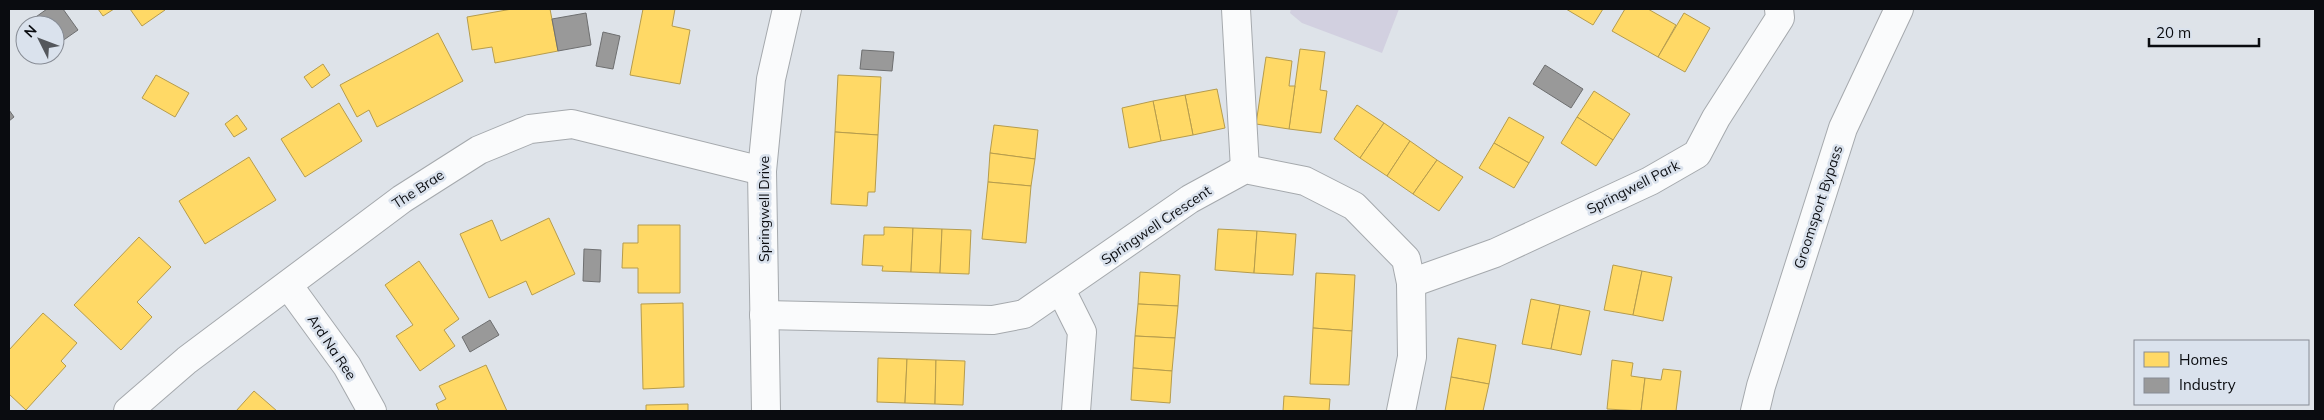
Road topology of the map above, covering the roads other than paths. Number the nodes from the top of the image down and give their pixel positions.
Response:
1 (787, 9) edge
2 (1236, 9) edge
3 (1779, 9) edge
4 (1899, 9) edge
5 (1245, 169) junction
6 (762, 171) junction
7 (1411, 283) junction
8 (288, 285) junction
9 (1061, 290) junction
10 (764, 315) junction
11 (128, 411) edge
12 (372, 411) edge
13 (766, 411) edge
14 (1076, 411) edge
15 (1401, 411) edge
16 (1755, 411) edge

1 - 6 street, Springwell Drive
2 - 5 street
3 - 7 street, Springwell Park
4 - 16 street, Groomsport Bypass
5 - 7 street
5 - 9 street, Springwell Crescent
6 - 8 street, The Brae
6 - 10 street, Springwell Drive
7 - 15 street
8 - 11 street, The Brae
8 - 12 street, Ard Na Ree
9 - 10 street, Springwell Crescent
9 - 14 street
10 - 13 street, Springwell Drive

